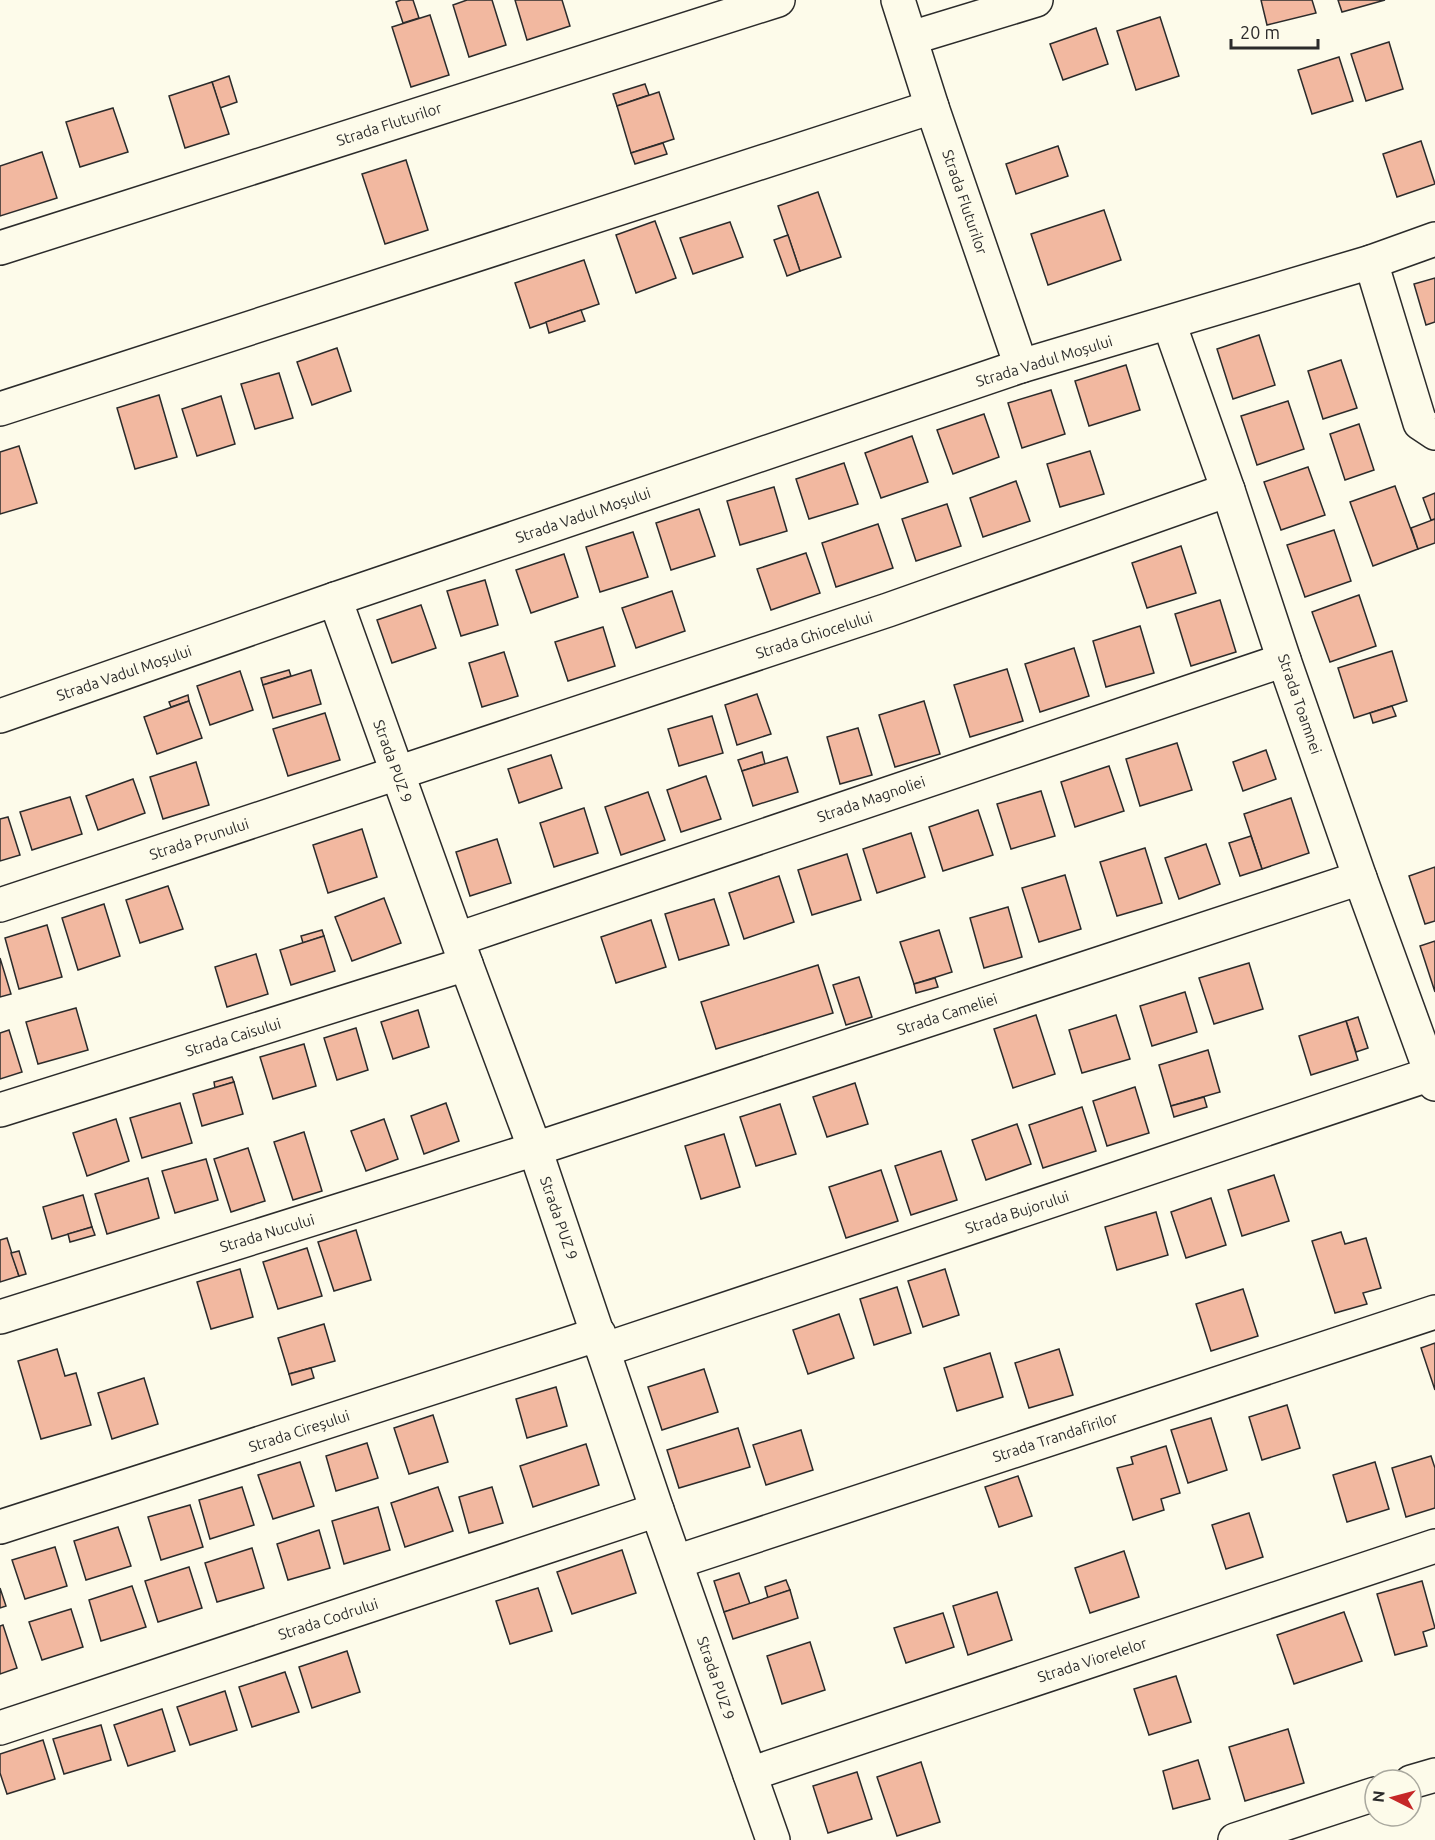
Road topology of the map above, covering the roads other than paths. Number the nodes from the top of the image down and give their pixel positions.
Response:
1 (777, 0) edge
2 (898, 0) edge
3 (1036, 0) edge
4 (911, 38) junction
5 (932, 107) junction
6 (1435, 239) edge
7 (0, 248) edge
8 (1371, 262) junction
9 (1169, 323) junction
10 (1021, 366) junction
11 (0, 409) edge
12 (1435, 433) edge
13 (1228, 490) junction
14 (335, 599) junction
15 (1284, 660) junction
16 (0, 716) edge
17 (397, 774) junction
18 (1360, 878) junction
19 (0, 905) edge
20 (462, 951) junction
21 (1433, 1079) edge
22 (0, 1110) edge
23 (535, 1149) junction
24 (1435, 1312) edge
25 (0, 1317) edge
26 (601, 1342) junction
27 (657, 1510) junction
28 (0, 1527) edge
29 (1435, 1546) edge
30 (676, 1562) junction
31 (0, 1728) edge
32 (750, 1774) junction
33 (1363, 1798) edge
34 (773, 1840) edge
35 (1235, 1840) edge

1 - 7 street, Strada Fluturilor
2 - 4 street, Strada Fluturilor
3 - 4 street
4 - 5 street, Strada Fluturilor
5 - 10 street, Strada Fluturilor
5 - 11 street
6 - 8 street, Strada Vadul Moșului
8 - 9 street, Strada Vadul Moșului
8 - 12 street
9 - 10 street, Strada Vadul Moșului
9 - 13 street, Strada Toamnei
10 - 14 street, Strada Vadul Moșului
13 - 15 street, Strada Toamnei
13 - 17 street, Strada Ghiocelului
14 - 16 street, Strada Vadul Moșului
14 - 17 street, Strada PUZ 9
15 - 18 street, Strada Toamnei
15 - 20 street, Strada Magnoliei
17 - 19 street, Strada Prunului
17 - 20 street, Strada PUZ 9
18 - 21 street, Strada Toamnei
18 - 23 street, Strada Cameliei
20 - 22 street, Strada Caisului
20 - 23 street, Strada PUZ 9
21 - 26 street, Strada Bujorului
23 - 25 street, Strada Nucului
23 - 26 street, Strada PUZ 9
24 - 30 street, Strada Trandafirilor
26 - 27 street, Strada PUZ 9
26 - 28 street, Strada Cireșului
27 - 30 street, Strada PUZ 9
27 - 31 street, Strada Codrului
29 - 32 street, Strada Viorelelor
30 - 32 street, Strada PUZ 9
32 - 34 street, Strada PUZ 9
33 - 35 street

